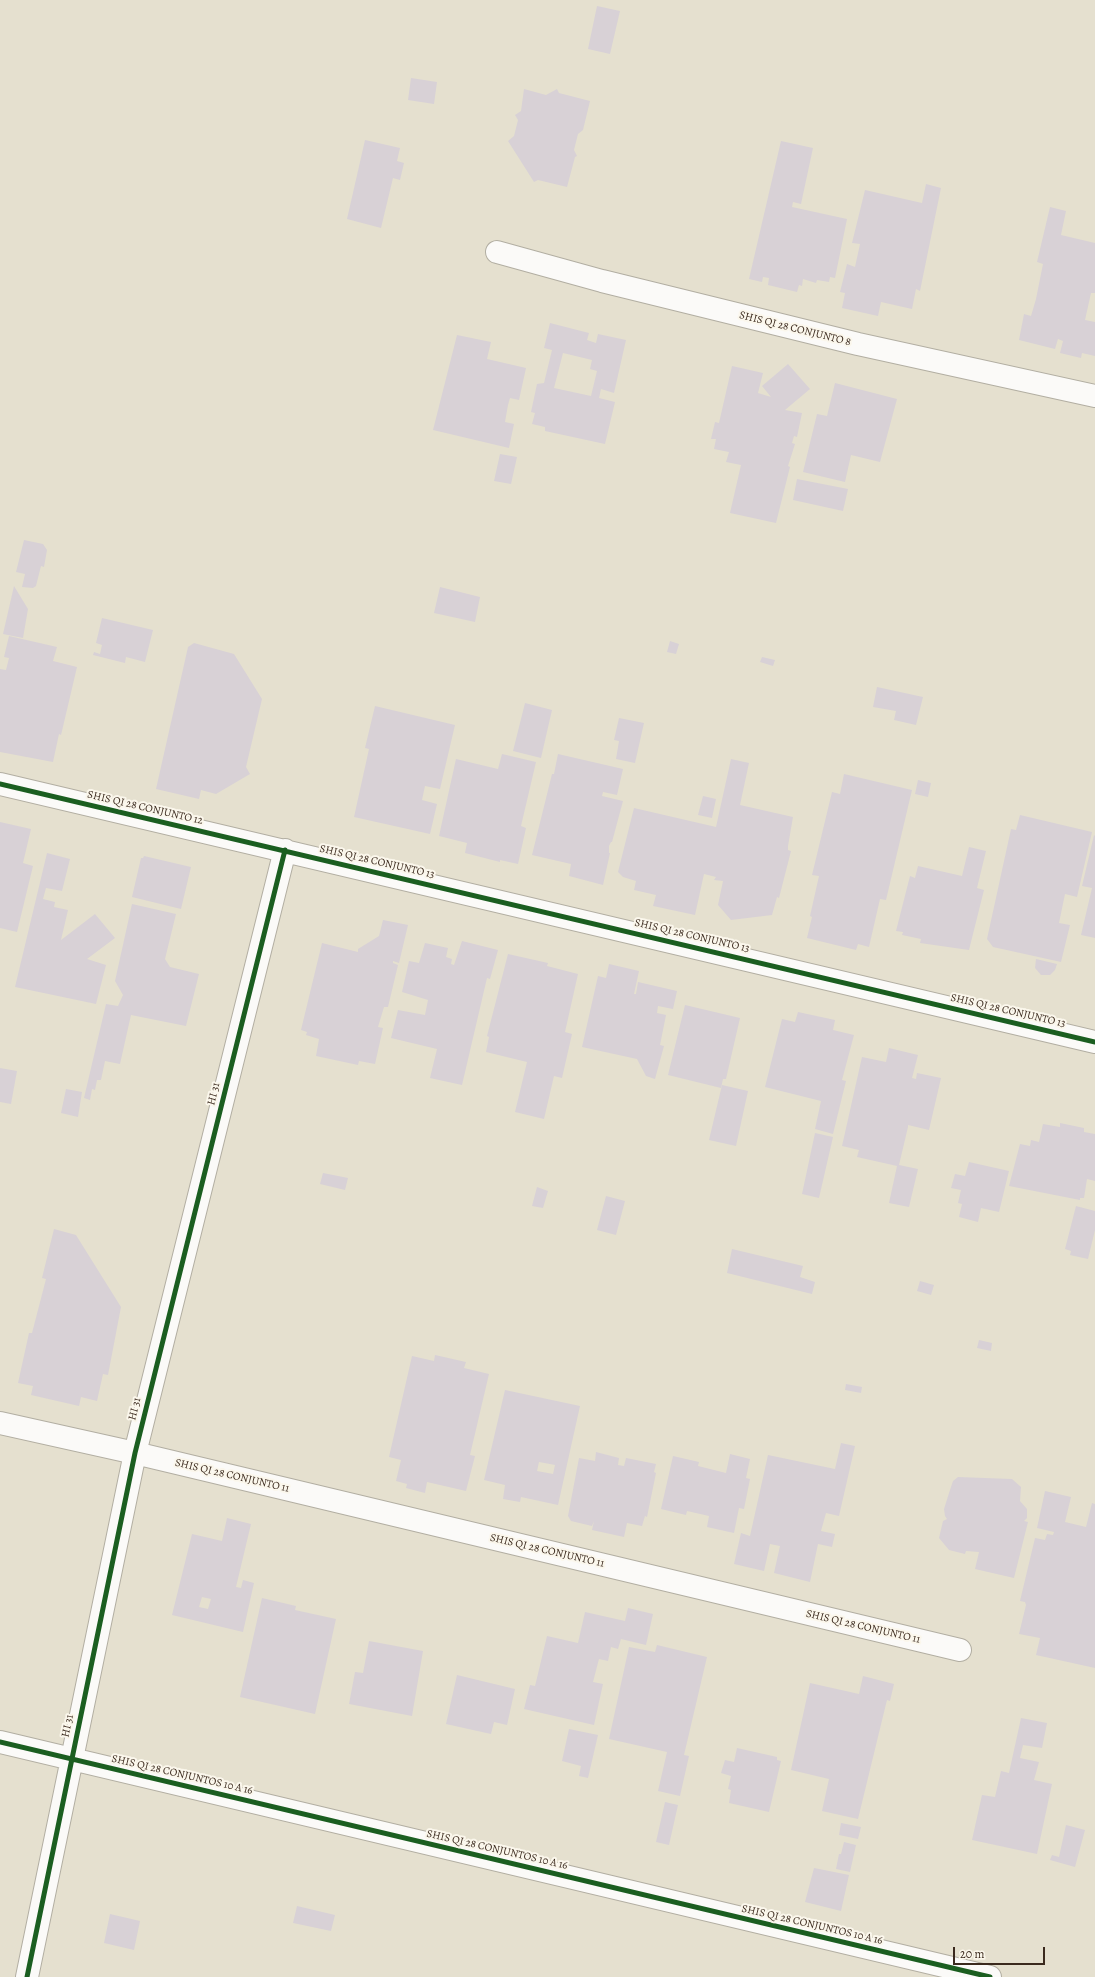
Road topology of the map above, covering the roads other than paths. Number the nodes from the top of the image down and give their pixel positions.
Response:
1 (497, 252) dead end
2 (1095, 396) edge
3 (0, 784) edge
4 (285, 850) junction
5 (1095, 1042) edge
6 (0, 1423) edge
7 (135, 1453) junction
8 (960, 1650) dead end
9 (0, 1742) edge
10 (72, 1759) junction
11 (26, 1977) edge
12 (990, 1977) edge

1 - 2 street, SHIS QI 28 CONJUNTO 8
3 - 4 street, SHIS QI 28 CONJUNTO 12
4 - 5 street, SHIS QI 28 CONJUNTO 13
4 - 7 street, HI 31
6 - 7 street, SHIS QI 28 CONJUNTO 11
7 - 8 street, SHIS QI 28 CONJUNTO 11
7 - 10 street, HI 31
9 - 10 street, SHIS QI 28 CONJUNTOS 10 A 16
10 - 11 street, HI 31
10 - 12 street, SHIS QI 28 CONJUNTOS 10 A 16

